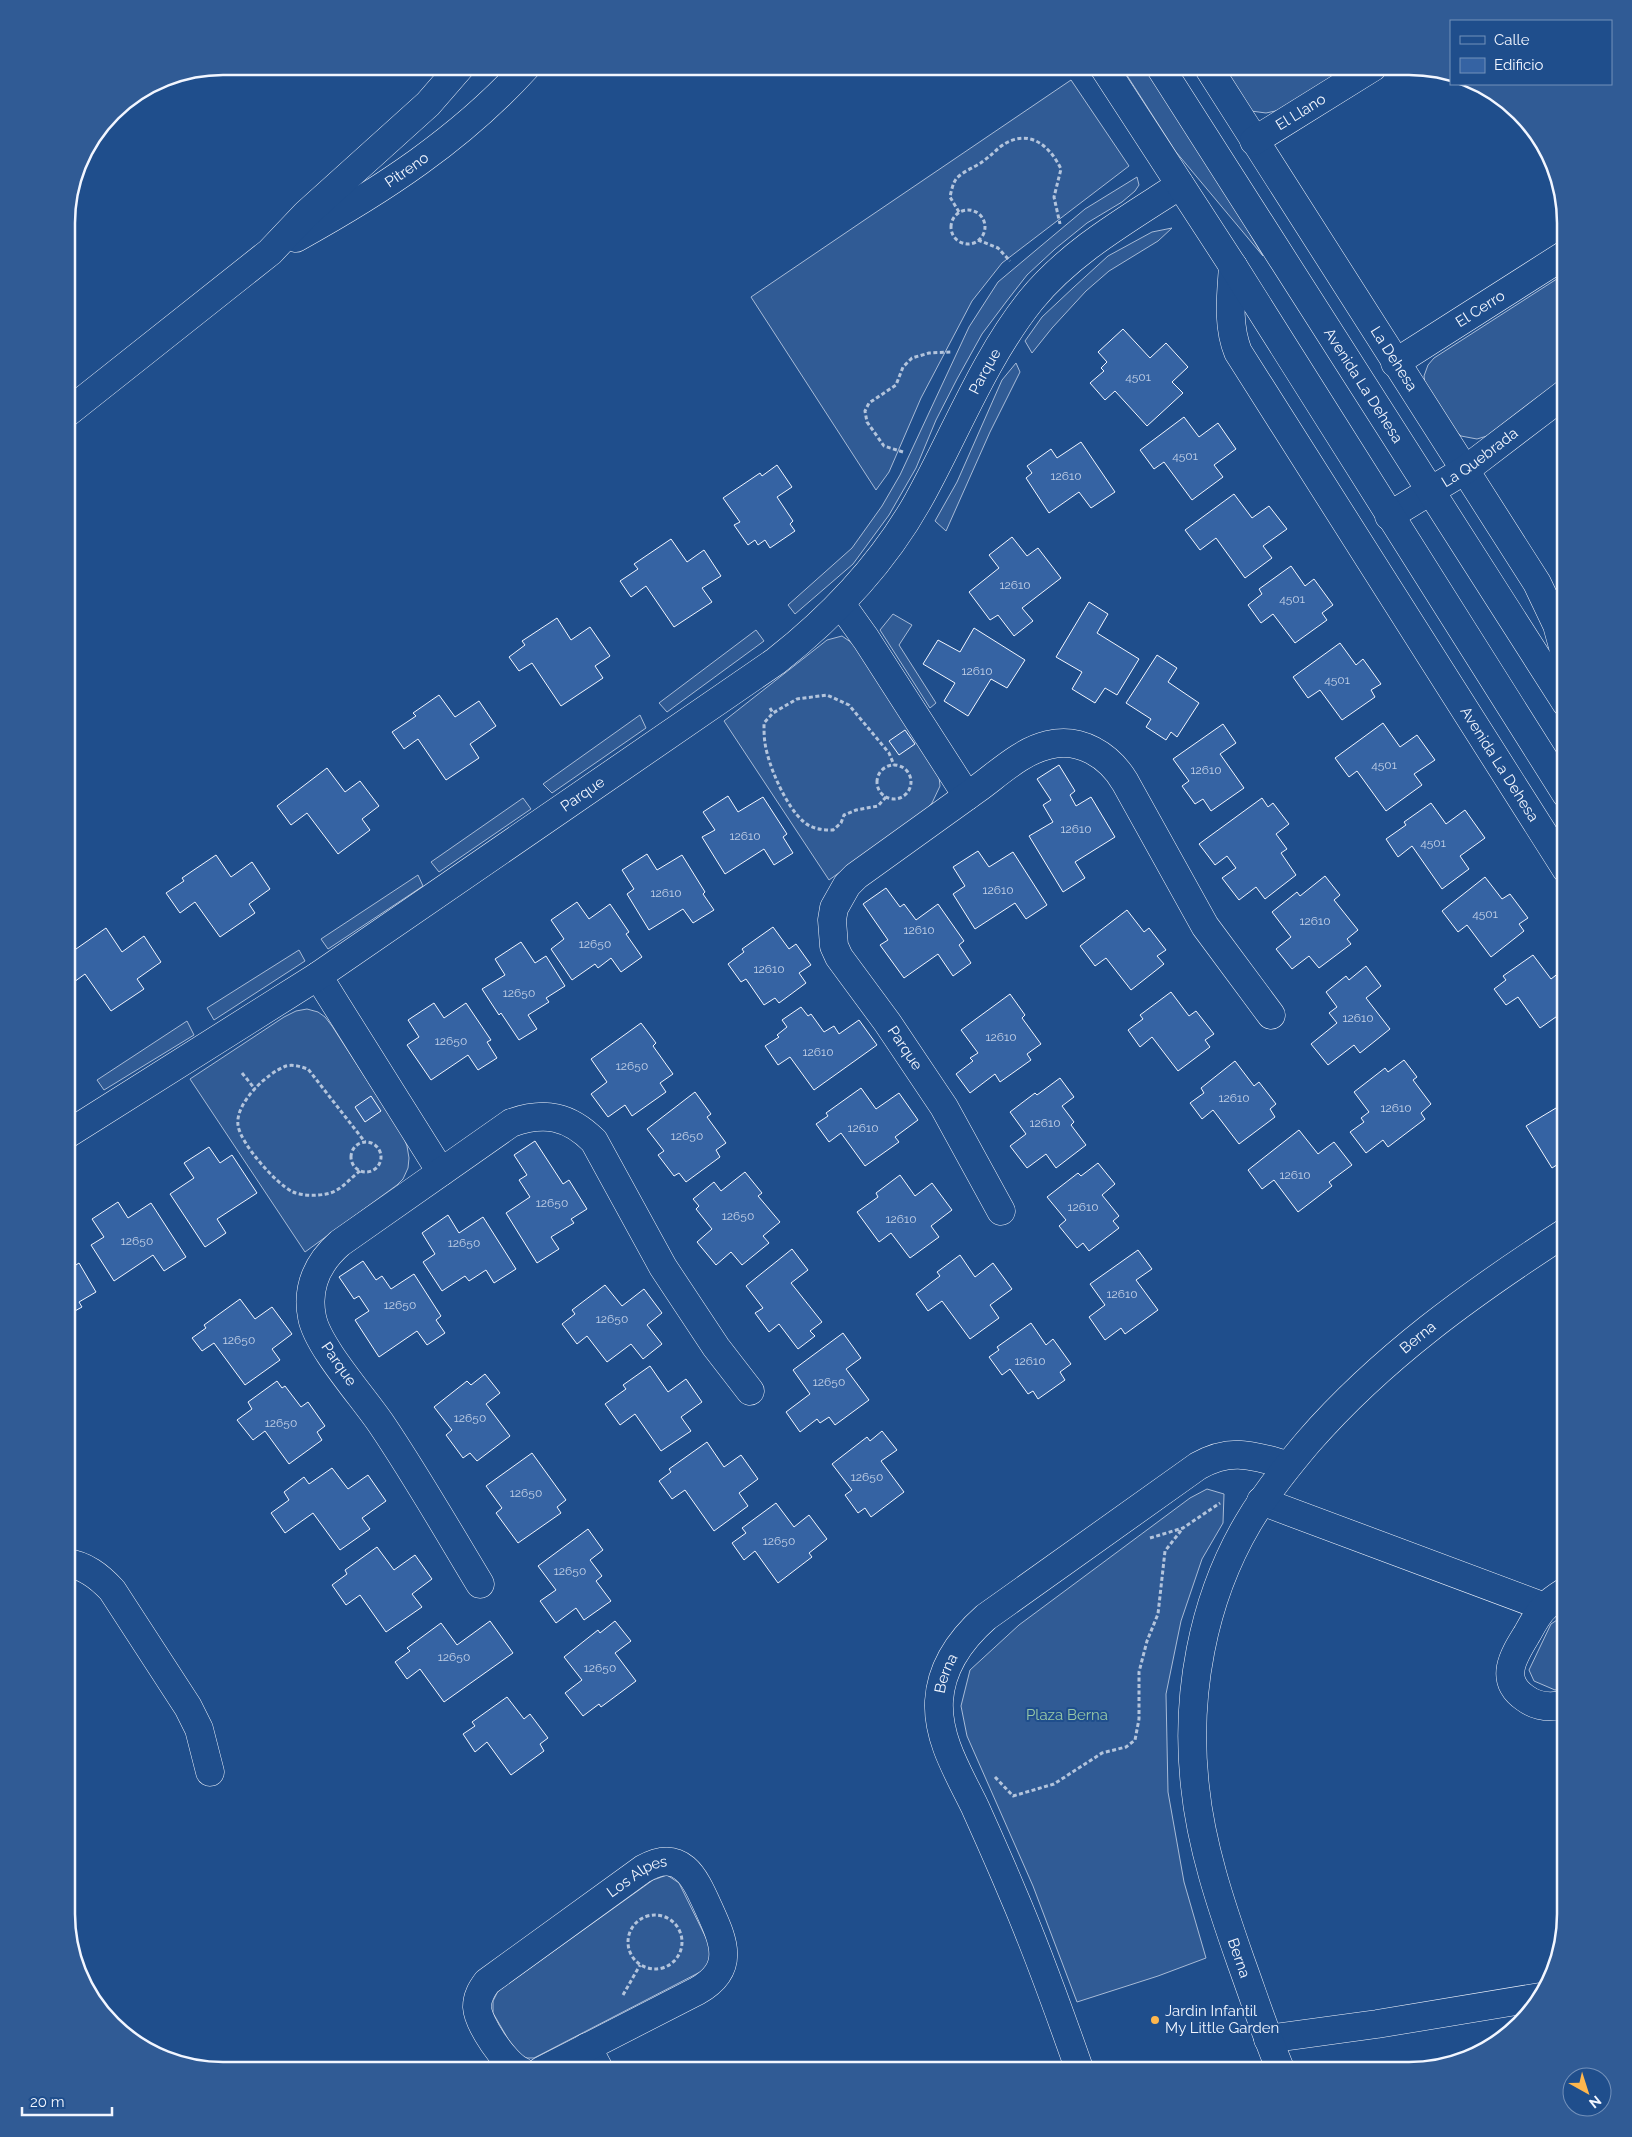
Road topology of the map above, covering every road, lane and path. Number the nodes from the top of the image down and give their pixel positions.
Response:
1 (453, 75) edge
2 (518, 75) edge
3 (1109, 75) edge
4 (1166, 75) edge
5 (1214, 75) edge
6 (1359, 75) edge
7 (1254, 141) junction
8 (1180, 185) junction
9 (959, 212) junction
10 (1060, 224) dead end
11 (978, 240) junction
12 (270, 252) junction
13 (1557, 260) edge
14 (1010, 261) dead end
15 (1233, 266) junction
16 (951, 352) dead end
17 (1395, 363) junction
18 (1557, 400) edge
19 (75, 407) edge
20 (903, 452) dead end
21 (1464, 470) junction
22 (1430, 492) junction
23 (1389, 516) junction
24 (841, 604) junction
25 (1557, 625) edge
26 (1557, 689) edge
27 (770, 708) dead end
28 (773, 713) junction
29 (894, 765) junction
30 (1557, 780) edge
31 (967, 796) junction
32 (886, 797) junction
33 (1557, 854) edge
34 (318, 976) junction
35 (1271, 1015) dead end
36 (242, 1073) dead end
37 (254, 1090) junction
38 (75, 1130) edge
39 (365, 1142) junction
40 (360, 1171) junction
41 (441, 1172) junction
42 (1001, 1211) dead end
43 (1557, 1238) edge
44 (750, 1391) dead end
45 (1288, 1465) junction
46 (1261, 1502) junction
47 (1220, 1503) dead end
48 (1182, 1528) junction
49 (1148, 1538) dead end
50 (75, 1565) edge
51 (480, 1584) dead end
52 (1555, 1599) edge
53 (1557, 1705) edge
54 (210, 1772) dead end
55 (991, 1772) dead end
56 (648, 1968) joint
57 (1530, 1999) edge
58 (1268, 2038) junction
59 (594, 2059) edge
60 (507, 2062) edge
61 (581, 2062) edge
62 (1077, 2062) edge
63 (1277, 2062) edge

1 - 12 street, Pitreno
2 - 12 street, Pitreno
3 - 8 street
4 - 22 street, Avenida La Dehesa
5 - 7 street, La Dehesa
6 - 7 street, El Llano
7 - 17 street, La Dehesa
8 - 15 street
8 - 24 street, Parque
9 - 10 path
9 - 11 path
9 - 11 path
11 - 14 path
12 - 19 street, Pitreno
13 - 17 street, El Cerro
15 - 23 street
15 - 33 street, Avenida La Dehesa
16 - 20 path
17 - 21 street, La Dehesa
18 - 21 street, La Quebrada
21 - 22 street, La Quebrada
21 - 25 street, La Dehesa
22 - 23 street, La Quebrada
22 - 26 street, Avenida La Dehesa
23 - 30 street
24 - 31 street
24 - 34 street, Parque
27 - 28 path
28 - 29 path
28 - 32 path
29 - 32 path
29 - 32 path
31 - 35 street, Parque
31 - 42 street, Parque
34 - 38 street, Parque
34 - 41 street
36 - 37 path
37 - 39 path
37 - 40 path
39 - 40 path
39 - 40 path
41 - 44 street, Parque
41 - 51 street, Parque
43 - 45 street, Berna
45 - 46 street, Berna
45 - 62 street, Berna
46 - 52 street
46 - 58 street, Berna
47 - 48 path
48 - 49 path
48 - 55 path
50 - 54 street
52 - 53 street
56 - 56 path
57 - 58 street
58 - 63 street, Berna
59 - 60 street, Los Alpes
59 - 61 street, Los Alpes

